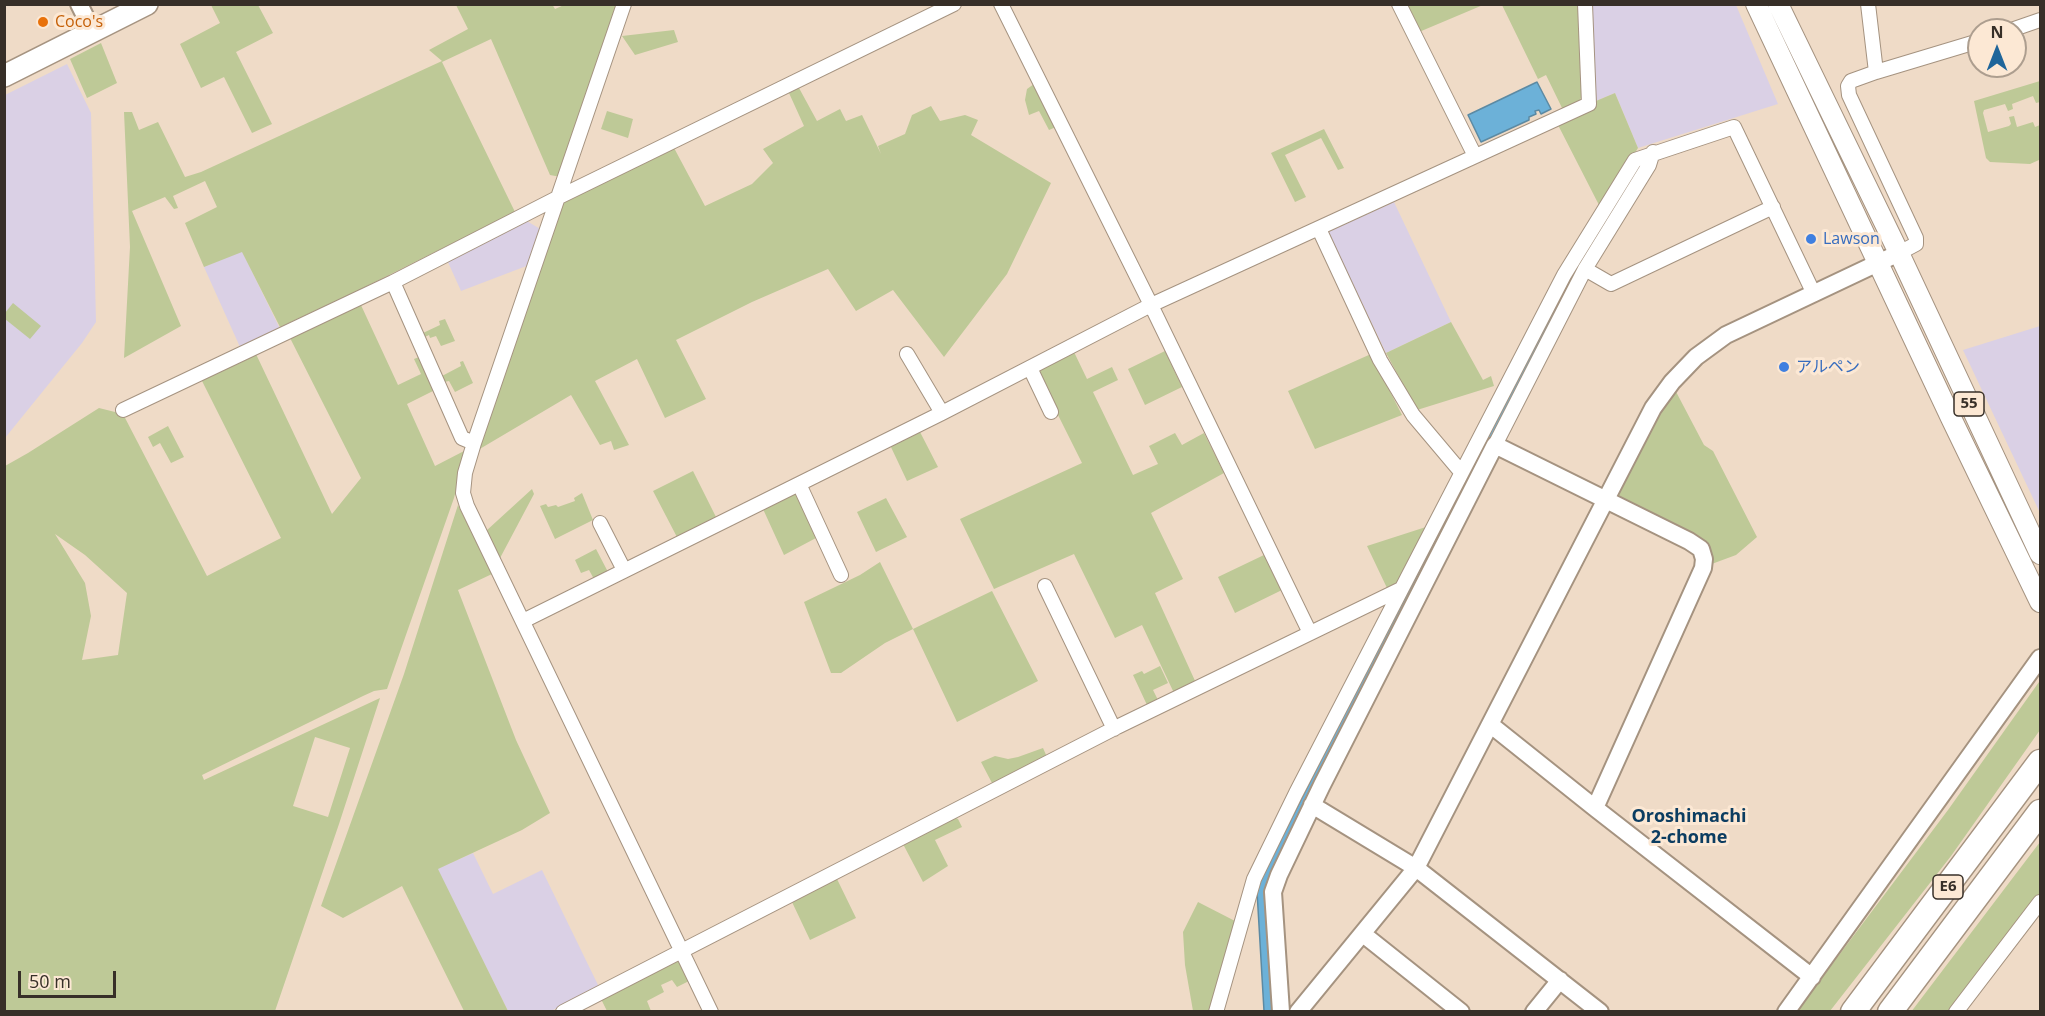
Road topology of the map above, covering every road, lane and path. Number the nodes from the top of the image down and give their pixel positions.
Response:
1 (79, 4) edge
2 (147, 4) edge
3 (624, 4) edge
4 (954, 4) edge
5 (1001, 4) edge
6 (1399, 4) edge
7 (1585, 4) edge
8 (1756, 4) edge
9 (1778, 4) edge
10 (1868, 4) edge
11 (93, 32) junction
12 (1967, 44) edge
13 (1876, 72) junction
14 (4, 76) edge
15 (1653, 152) junction
16 (1475, 156) junction
17 (559, 197) junction
18 (1773, 207) junction
19 (1319, 229) junction
20 (1899, 253) junction
21 (1879, 262) junction
22 (1586, 269) junction
23 (393, 282) junction
24 (1814, 294) junction
25 (1151, 305) junction
26 (907, 354) dead end
27 (1030, 368) junction
28 (123, 410) dead end
29 (1051, 412) dead end
30 (942, 413) junction
31 (1980, 426) junction
32 (1960, 435) junction
33 (474, 443) junction
34 (1495, 445) junction
35 (1461, 472) junction
36 (799, 484) junction
37 (1606, 498) junction
38 (600, 523) dead end
39 (2040, 554) edge
40 (624, 570) junction
41 (841, 574) dead end
42 (1045, 586) dead end
43 (1401, 589) junction
44 (2040, 602) edge
45 (523, 621) junction
46 (1310, 633) junction
47 (2040, 658) edge
48 (1491, 725) junction
49 (1114, 729) junction
50 (2040, 762) edge
51 (1312, 805) junction
52 (1595, 808) junction
53 (2040, 812) edge
54 (1416, 868) junction
55 (2040, 902) edge
56 (1363, 934) junction
57 (682, 951) junction
58 (1812, 977) junction
59 (1560, 980) junction
60 (563, 1011) edge
61 (711, 1011) edge
62 (1216, 1011) edge
63 (1281, 1011) edge
64 (1298, 1011) edge
65 (1461, 1011) edge
66 (1534, 1011) edge
67 (1600, 1011) edge
68 (1786, 1011) edge
69 (1853, 1011) edge
70 (1890, 1011) edge
71 (1956, 1011) edge

1 - 11 street
2 - 11 highway
3 - 17 street
4 - 17 street
5 - 25 street
6 - 16 street
7 - 16 street
8 - 21 main road, 55
9 - 20 main road, 55
10 - 13 street
11 - 14 highway
12 - 13 street
13 - 20 street
15 - 18 street
15 - 22 street
15 - 35 street
16 - 19 street
17 - 23 street
17 - 33 street
18 - 22 street
18 - 24 street
19 - 25 street
19 - 35 street
20 - 21 street
20 - 31 main road, 55
21 - 24 street
21 - 32 main road, 55
22 - 34 street
23 - 28 street
23 - 33 street
24 - 37 street
25 - 27 street
25 - 46 street
26 - 30 street
27 - 29 street
27 - 30 street
30 - 36 street
31 - 32 street
31 - 39 main road, 55
32 - 44 main road, 55
33 - 45 street
34 - 37 street
34 - 51 street
35 - 43 street
36 - 40 street
36 - 41 street
37 - 48 street
37 - 52 street
38 - 40 street
40 - 45 street
42 - 49 street
43 - 46 street
43 - 62 street
45 - 57 street
46 - 49 street
47 - 58 street
48 - 52 street
48 - 54 street
49 - 57 street
50 - 69 highway, E6
51 - 54 street
51 - 63 street
52 - 58 street
53 - 70 highway, E6
54 - 56 street
54 - 59 street
55 - 71 street
56 - 64 street
56 - 65 street
57 - 60 street
57 - 61 street
58 - 68 street
59 - 66 street
59 - 67 street

